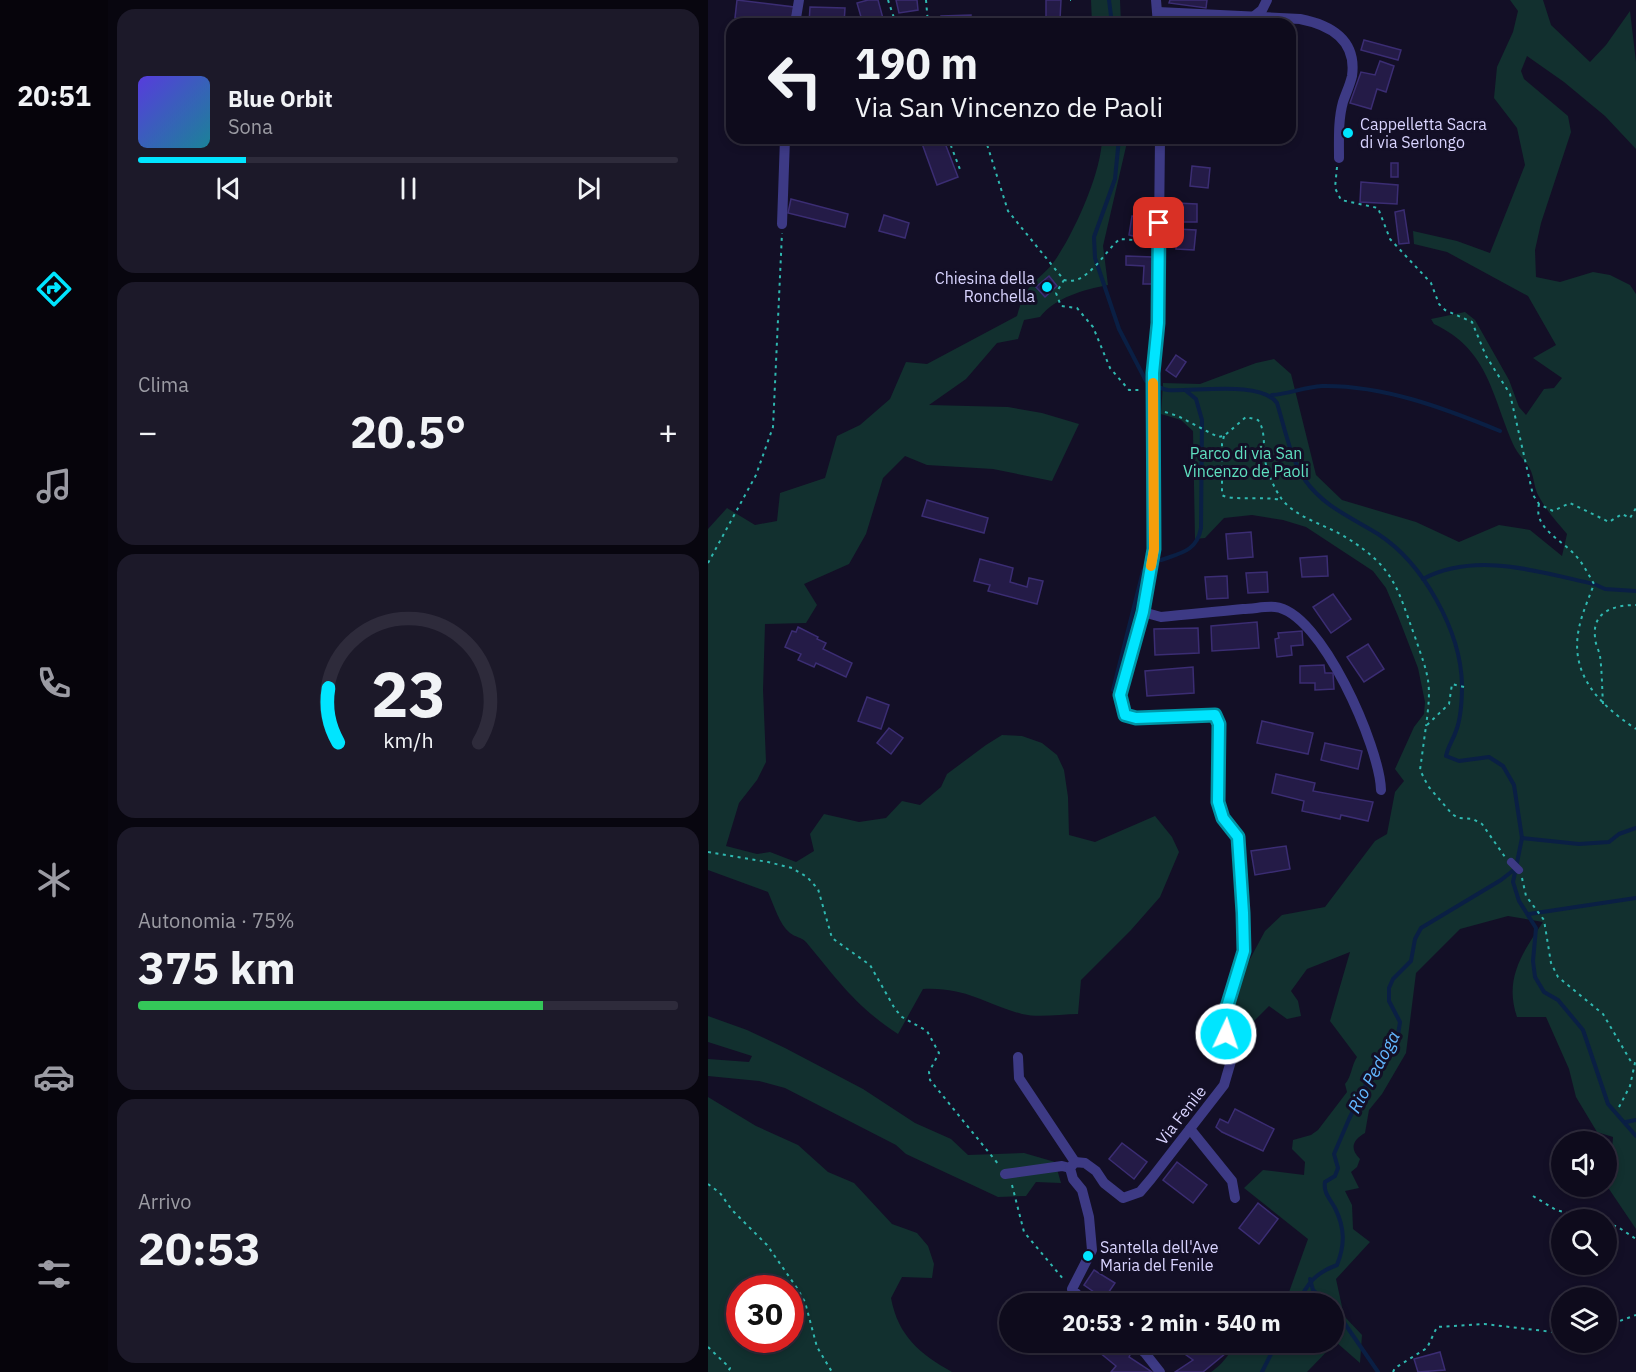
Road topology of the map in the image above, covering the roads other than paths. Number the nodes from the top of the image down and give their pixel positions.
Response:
1 (799, 0) edge
2 (1156, 0) edge
3 (1267, 0) edge
4 (796, 18) edge
5 (1158, 18) edge
6 (1252, 18) joint
7 (1296, 19) edge
8 (785, 144) edge
9 (1160, 144) edge
10 (1339, 158) road end
11 (782, 224) road end
12 (1143, 612) junction
13 (1381, 790) dead end
14 (1511, 862) road end
15 (1519, 870) road end
16 (1017, 1057) dead end
17 (1190, 1129) junction
18 (1073, 1165) junction
19 (1005, 1174) road end
20 (1235, 1198) dead end
21 (1076, 1293) edge
22 (1145, 1353) edge
23 (1160, 1372) edge

1 - 4 street
2 - 5 street
3 - 6 street
5 - 6 street
7 - 10 street
8 - 11 street
9 - 12 street
12 - 13 street
12 - 17 street, Via Fenile
14 - 15 street
16 - 18 street
17 - 18 street, Via Fenile
17 - 20 street
18 - 19 street
18 - 21 street
22 - 23 street

